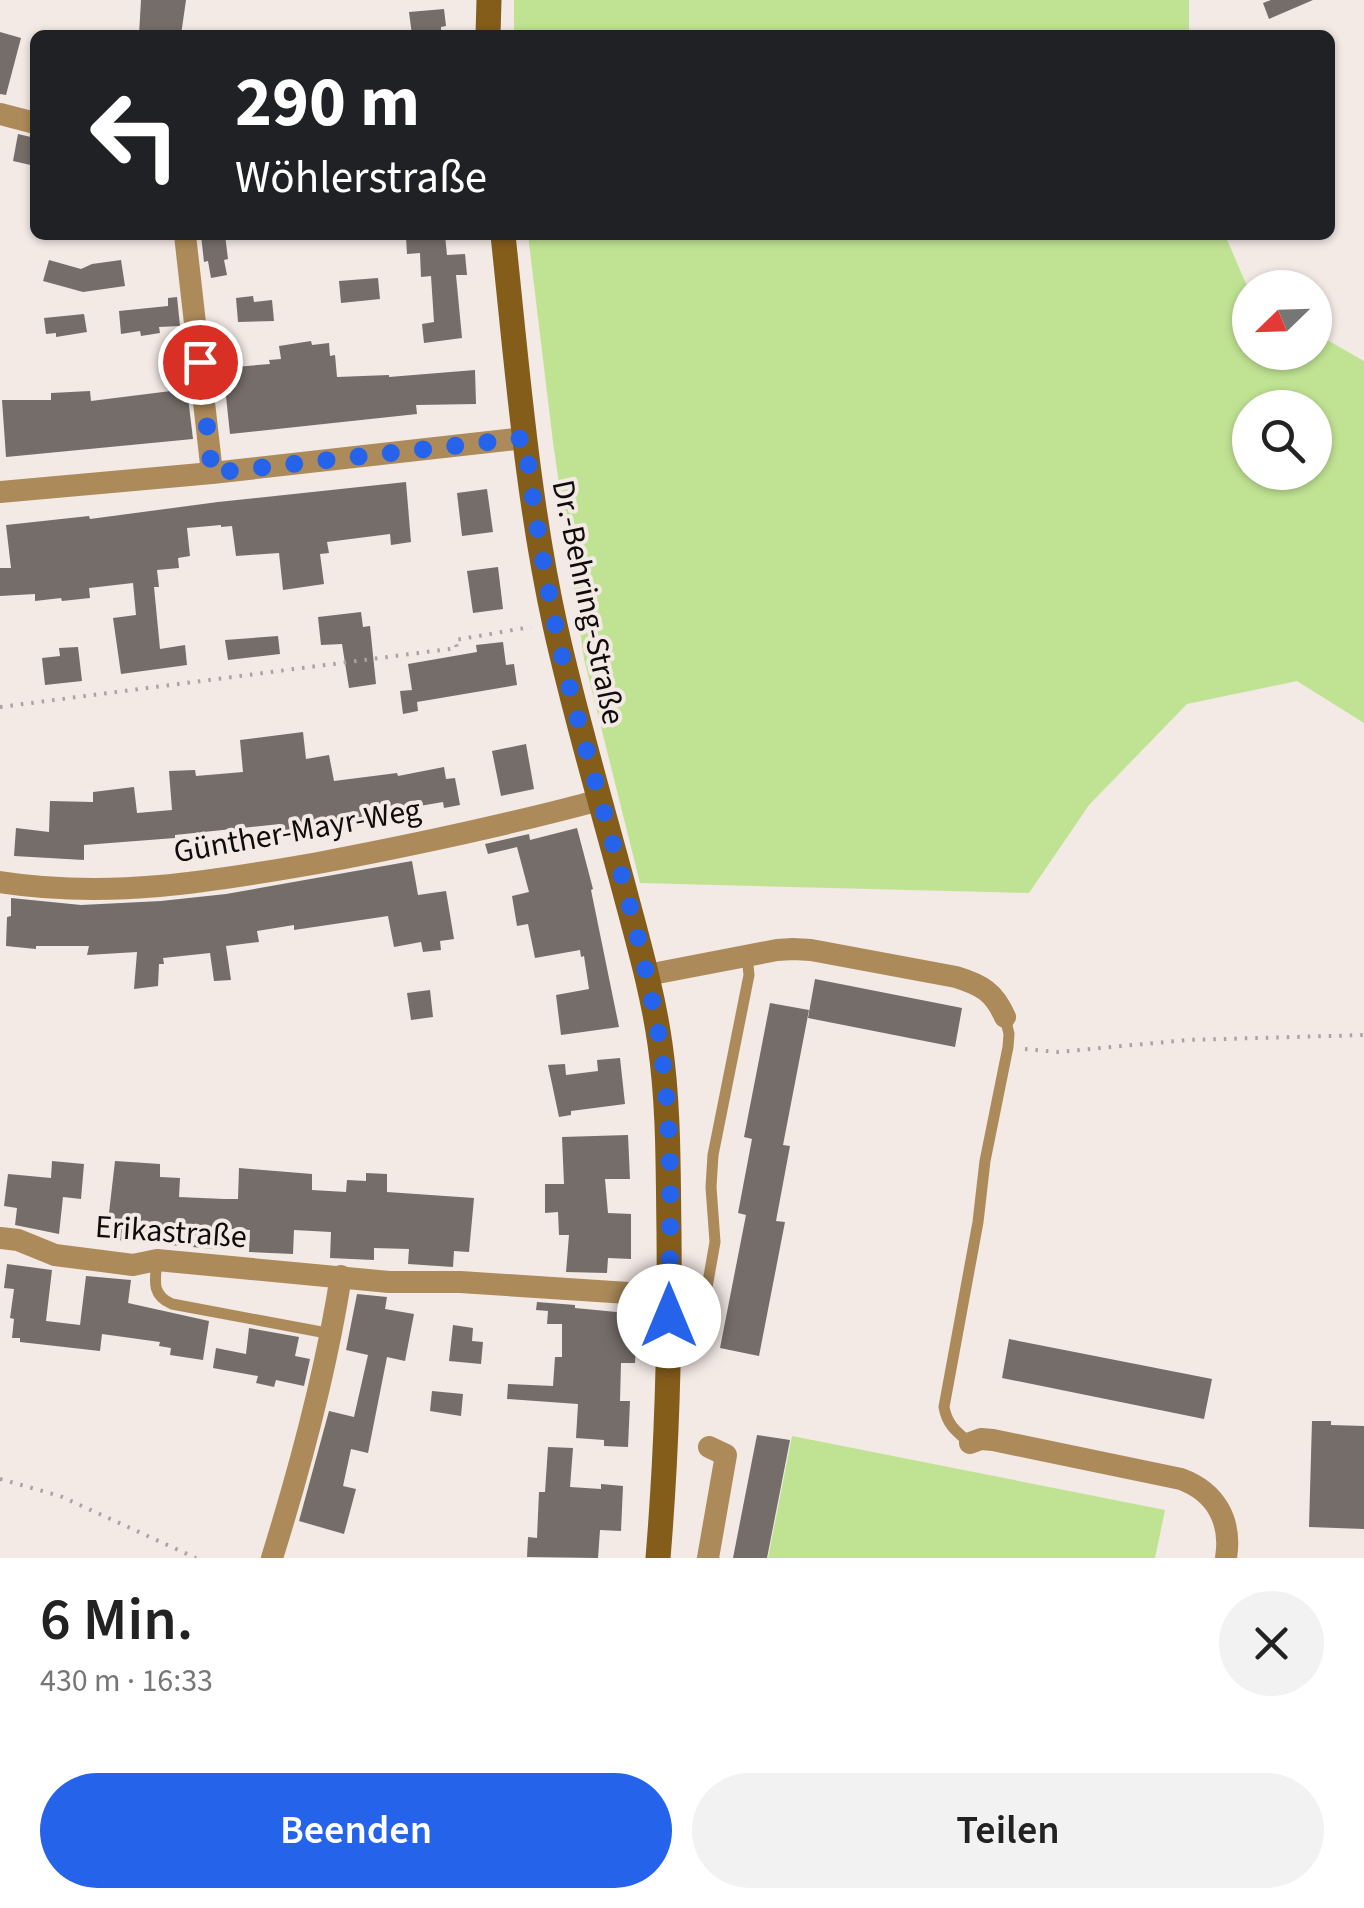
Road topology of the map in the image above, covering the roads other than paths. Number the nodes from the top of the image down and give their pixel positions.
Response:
1 (489, 0) edge
2 (488, 30) edge
3 (0, 114) edge
4 (30, 122) edge
5 (186, 240) edge
6 (504, 240) edge
7 (525, 438) junction
8 (212, 473) junction
9 (0, 492) edge
10 (600, 800) junction
11 (0, 882) edge
12 (746, 956) junction
13 (647, 976) junction
14 (1005, 1017) joint
15 (0, 1238) edge
16 (157, 1260) junction
17 (342, 1276) junction
18 (669, 1292) junction
19 (332, 1334) junction
20 (669, 1345) junction
21 (970, 1442) joint
22 (708, 1447) dead end
23 (272, 1558) edge
24 (658, 1558) edge
25 (708, 1558) edge
26 (1226, 1558) edge

1 - 2 street
3 - 4 street
5 - 8 street
6 - 7 street, Dr.-Behring-Straße
7 - 8 street
7 - 10 street, Dr.-Behring-Straße
8 - 9 street
10 - 11 street, Günther-Mayr-Weg
10 - 13 street, Dr.-Behring-Straße
12 - 13 street
12 - 14 street
12 - 20 lane
13 - 18 street, Dr.-Behring-Straße
14 - 21 lane
15 - 16 street, Erikastraße
16 - 17 street, Erikastraße
16 - 19 lane
17 - 18 street, Erikastraße
17 - 19 street
18 - 20 street, Dr.-Behring-Straße
19 - 23 street
20 - 24 street, Dr.-Behring-Straße
21 - 26 street
22 - 25 street

